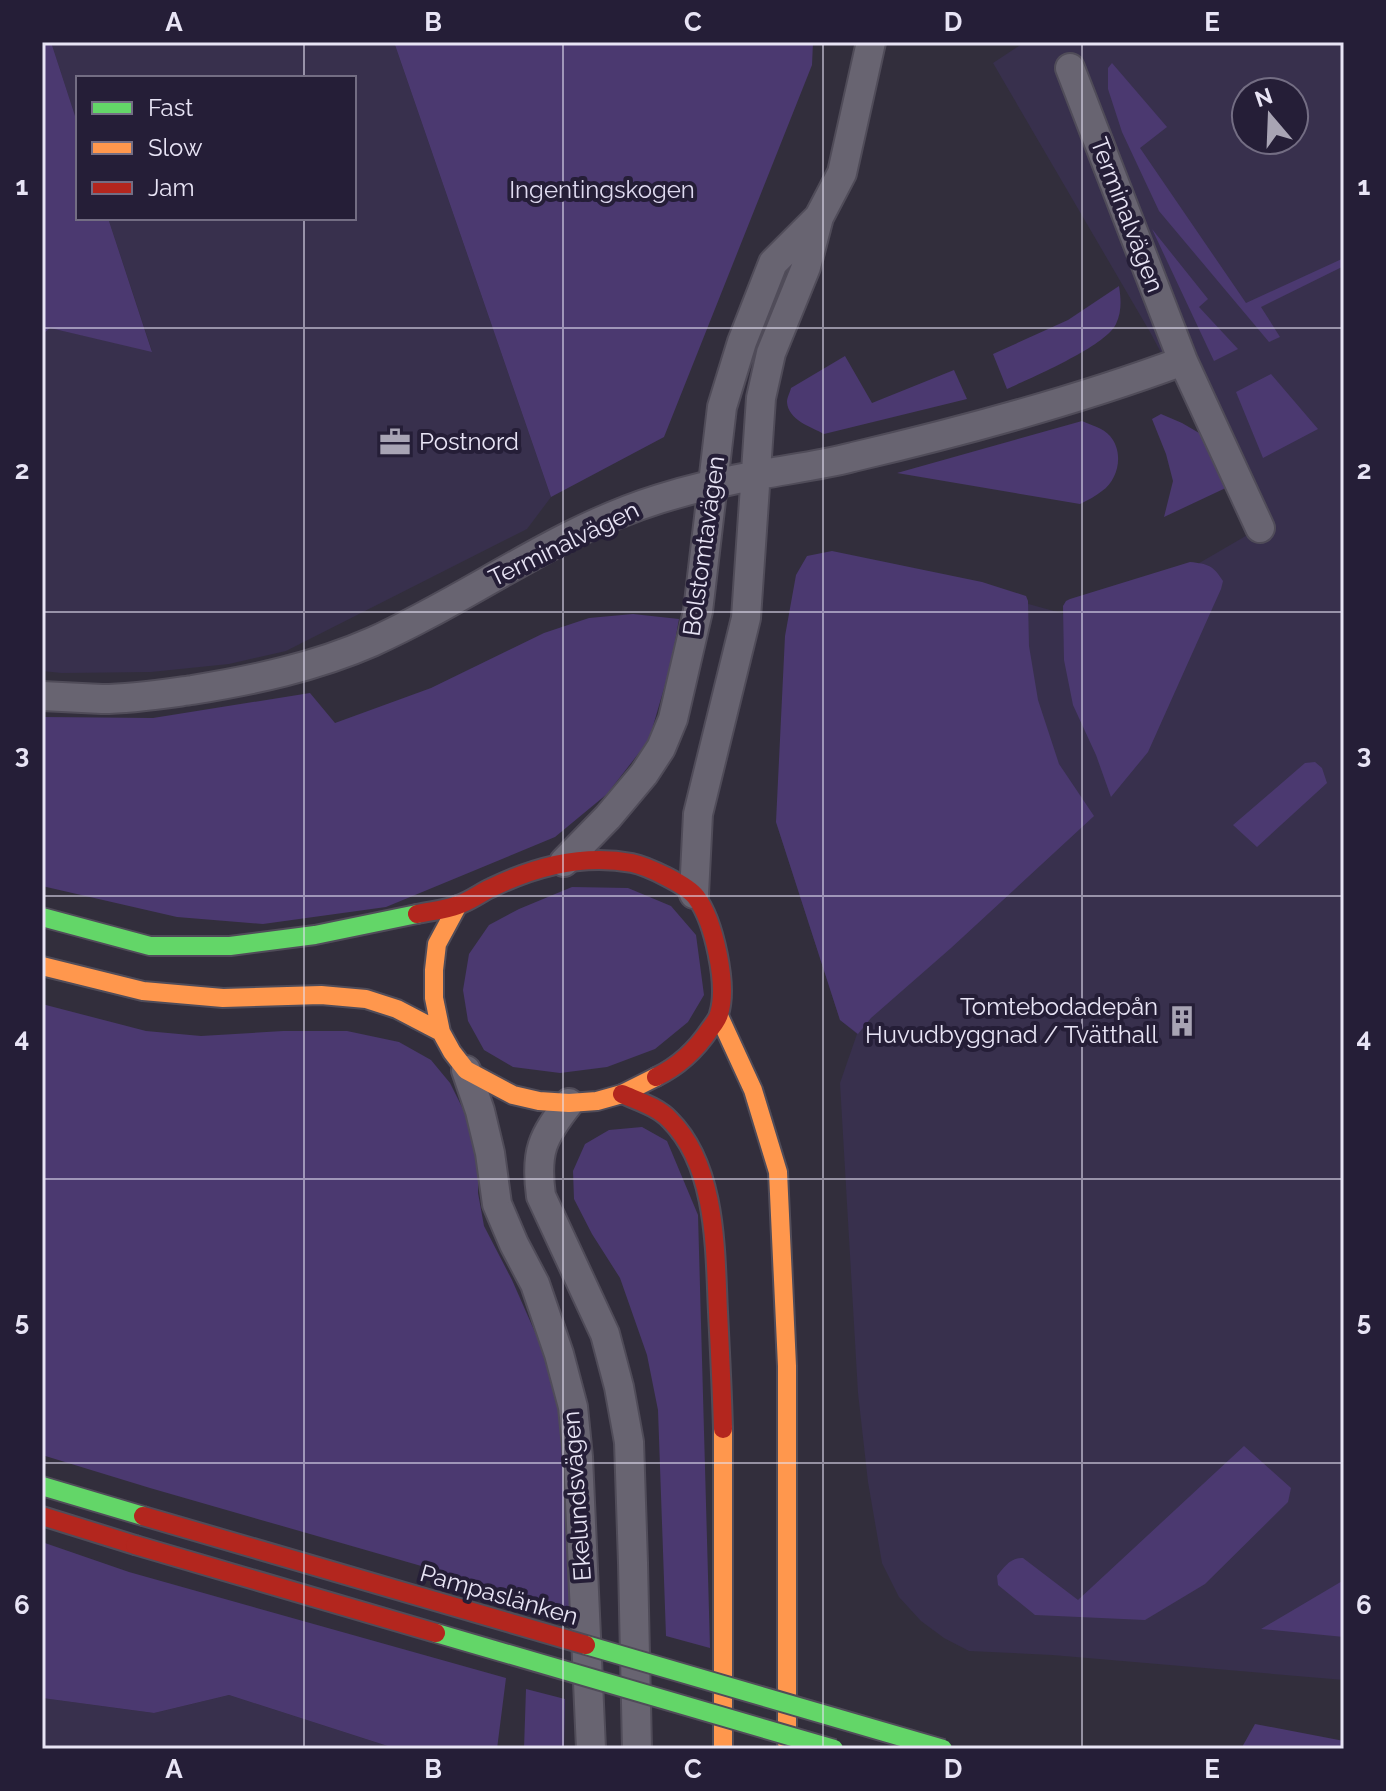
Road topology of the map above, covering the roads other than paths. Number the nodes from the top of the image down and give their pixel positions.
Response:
1 (871, 42) edge
2 (1070, 68) dead end
3 (819, 217) junction
4 (1183, 361) junction
5 (757, 475) junction
6 (713, 485) junction
7 (1260, 528) dead end
8 (42, 696) edge
9 (564, 862) junction
10 (694, 894) junction
11 (458, 905) junction
12 (42, 917) edge
13 (42, 966) edge
14 (719, 1016) junction
15 (441, 1032) junction
16 (466, 1070) junction
17 (622, 1094) junction
18 (569, 1103) junction
19 (42, 1486) edge
20 (42, 1516) edge
21 (591, 1749) edge
22 (637, 1749) edge
23 (723, 1749) edge
24 (787, 1749) edge
25 (834, 1749) edge
26 (943, 1749) edge

1 - 3 street, Bolstomtavägen
2 - 4 street, Terminalvägen
3 - 5 street, Bolstomtavägen
3 - 6 street, Bolstomtavägen
4 - 5 street, Terminalvägen
4 - 7 street, Terminalvägen
5 - 6 street, Terminalvägen
5 - 10 street, Bolstomtavägen
6 - 8 street, Terminalvägen
6 - 9 street, Bolstomtavägen
9 - 10 main road
9 - 11 main road
10 - 14 main road
11 - 12 main road
11 - 15 main road
13 - 15 main road
14 - 17 main road
14 - 24 main road
15 - 16 main road
16 - 18 main road
16 - 21 street, Ekelundsvägen
17 - 18 main road
17 - 23 main road
18 - 22 street
19 - 26 main road, Pampaslänken, bridge
20 - 25 main road, bridge

